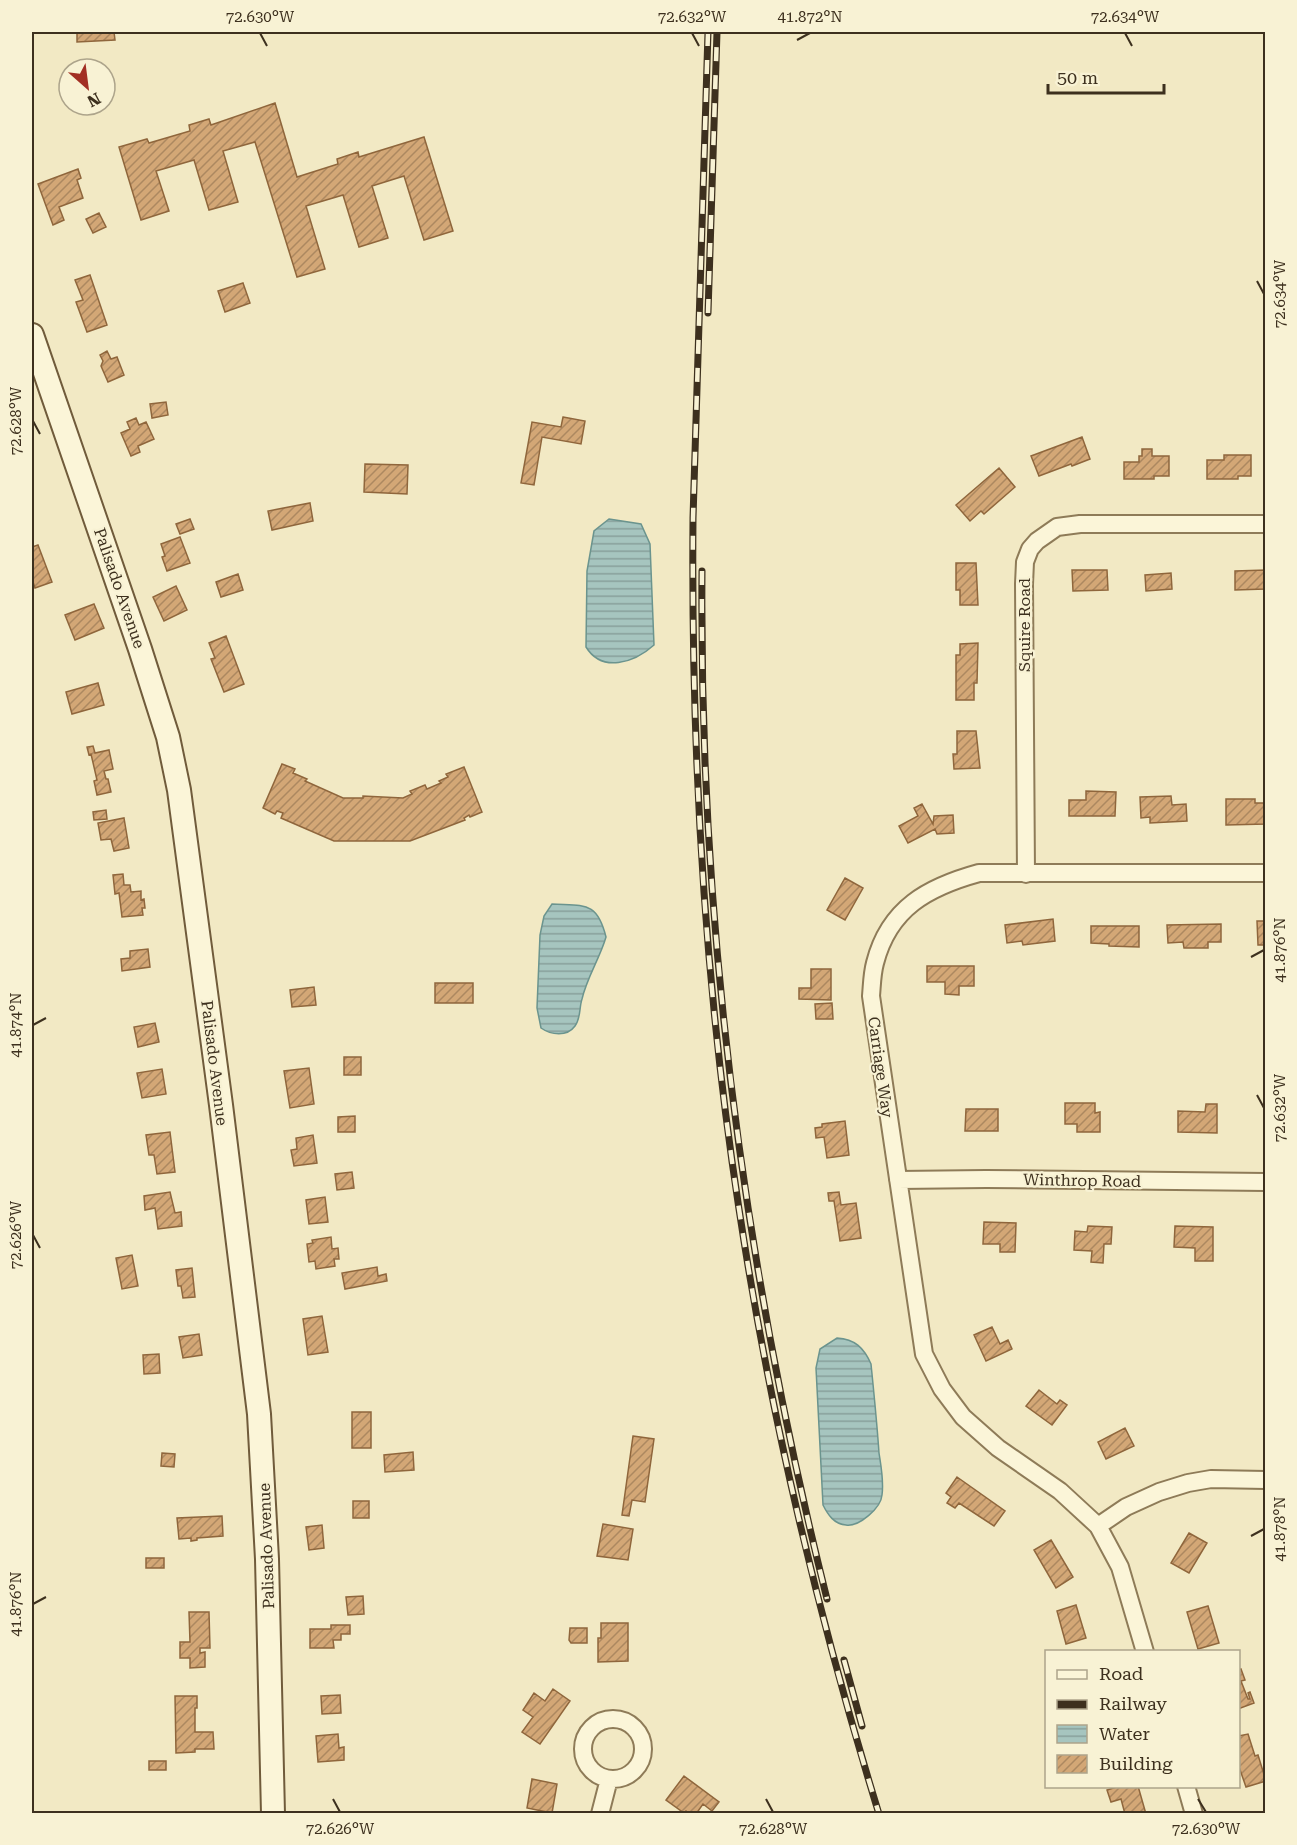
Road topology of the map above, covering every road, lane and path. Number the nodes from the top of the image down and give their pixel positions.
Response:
1 (32, 335) edge
2 (1266, 524) edge
3 (1266, 873) edge
4 (1026, 874) junction
5 (898, 1180) junction
6 (1266, 1182) edge
7 (1266, 1480) edge
8 (1098, 1526) junction
9 (1144, 1650) edge
10 (609, 1779) dead end
11 (1187, 1788) edge
12 (273, 1814) edge
13 (600, 1814) edge
14 (1194, 1814) edge

1 - 12 main road, Palisado Avenue
2 - 4 street, Squire Road
3 - 4 street, Carriage Way
4 - 5 street, Carriage Way
5 - 6 street, Winthrop Road
5 - 8 street, Carriage Way
7 - 8 street
8 - 9 street, Carriage Way
10 - 13 street
11 - 14 street

